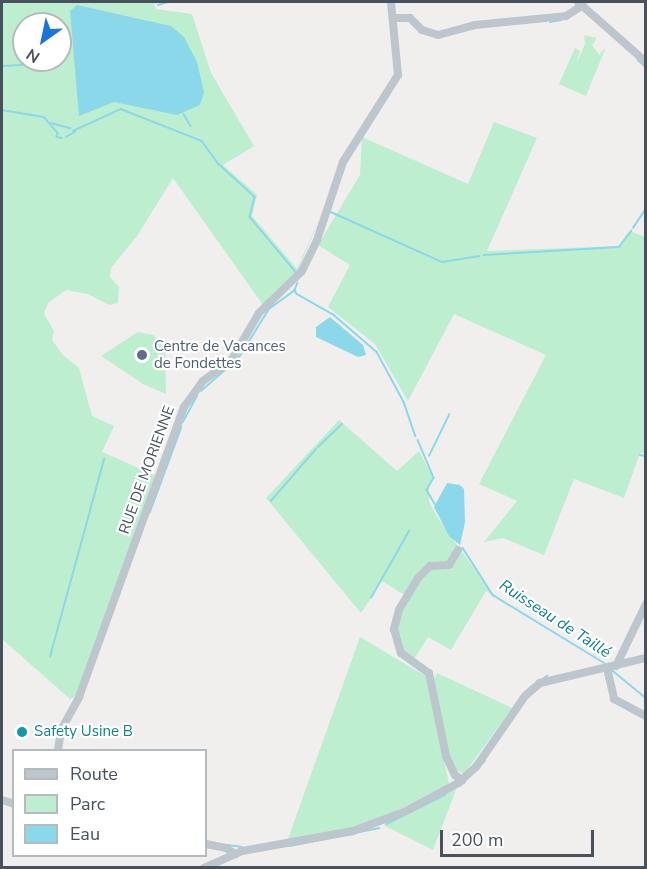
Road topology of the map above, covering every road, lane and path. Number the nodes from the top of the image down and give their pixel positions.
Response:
1 (391, 2) edge
2 (580, 3) edge
3 (395, 18) junction
4 (645, 62) edge
5 (458, 550) dead end
6 (645, 604) edge
7 (645, 658) edge
8 (610, 667) junction
9 (645, 716) edge
10 (58, 749) edge
11 (462, 780) junction
12 (207, 843) edge
13 (235, 854) junction
14 (204, 867) edge

1 - 3 street, RUE DE MORIENNE
2 - 3 street
2 - 4 street
3 - 10 street, RUE DE MORIENNE
5 - 11 street
6 - 8 street
7 - 8 street
8 - 9 street
8 - 11 street
11 - 13 street
12 - 13 street
13 - 14 street

